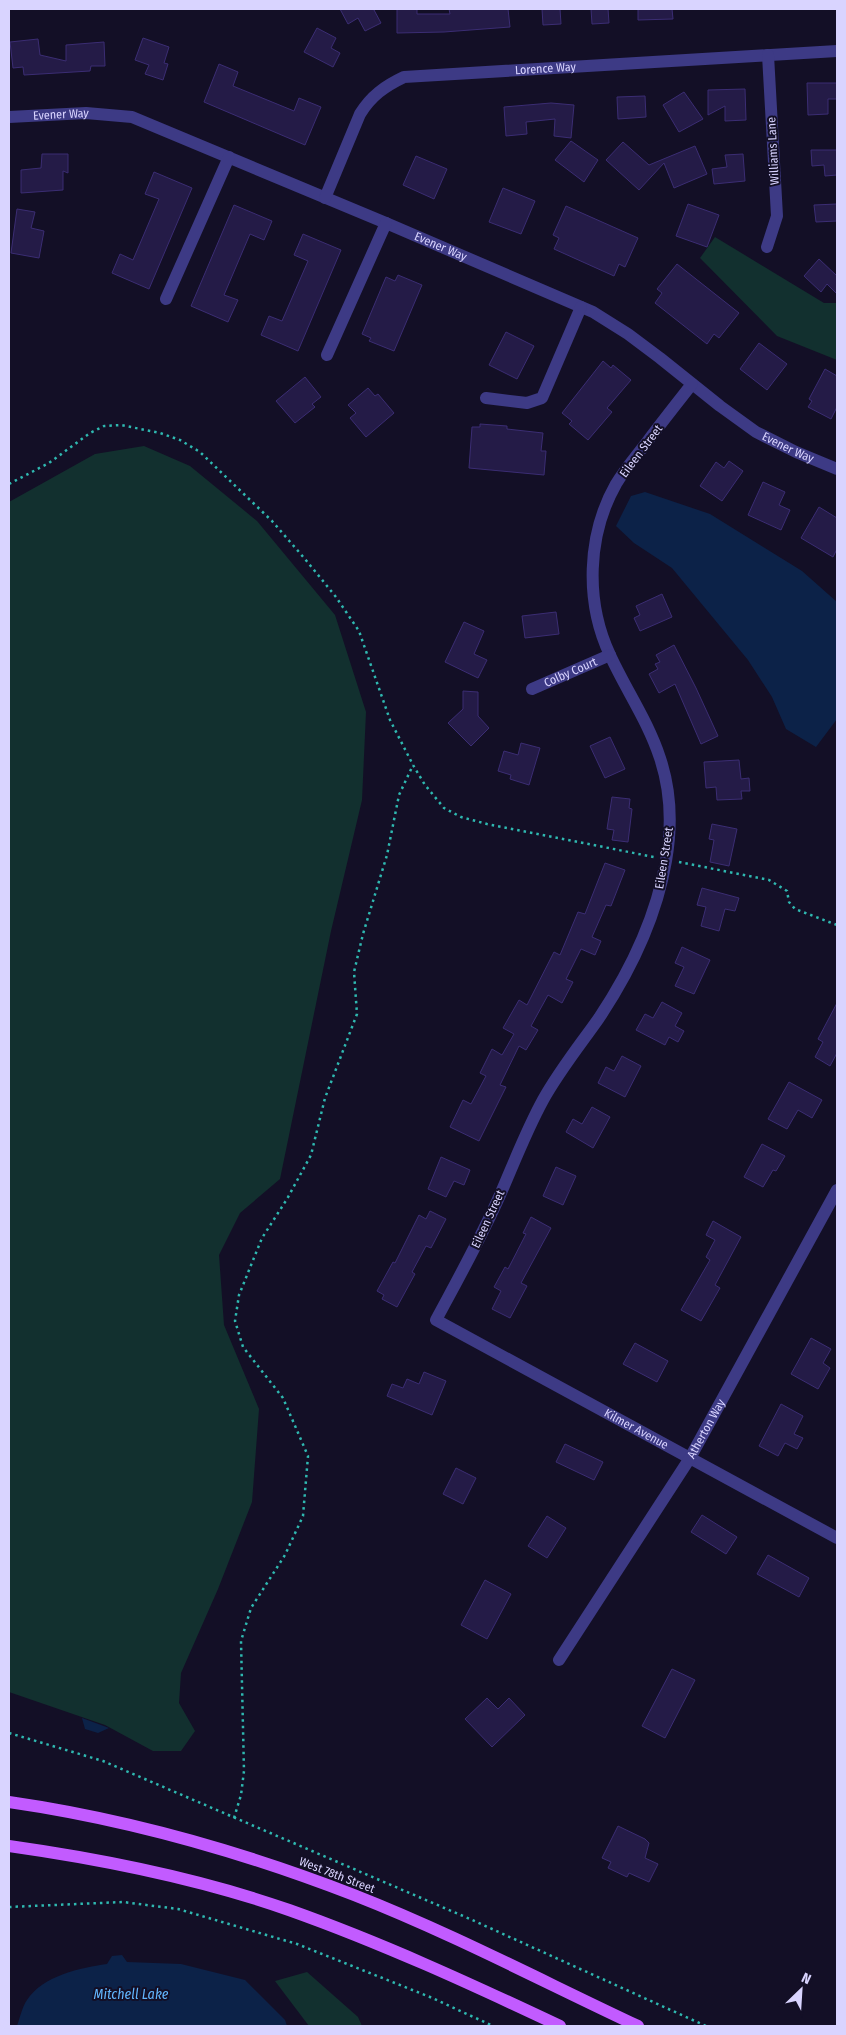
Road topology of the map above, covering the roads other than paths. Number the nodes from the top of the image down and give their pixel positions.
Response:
1 (837, 51) edge
2 (768, 54) junction
3 (9, 118) edge
4 (229, 157) junction
5 (325, 198) junction
6 (386, 223) junction
7 (767, 247) dead end
8 (166, 299) dead end
9 (581, 307) junction
10 (327, 355) dead end
11 (692, 384) junction
12 (486, 398) dead end
13 (837, 468) edge
14 (610, 655) junction
15 (532, 689) dead end
16 (837, 1190) edge
17 (436, 1320) joint
18 (690, 1458) junction
19 (837, 1538) edge
20 (559, 1660) dead end
21 (9, 1802) edge
22 (9, 1846) edge
23 (560, 2026) edge
24 (638, 2026) edge

1 - 2 street, Lorence Way
2 - 5 street, Lorence Way
2 - 7 street, Williams Lane
3 - 4 street, Evener Way
4 - 5 street, Evener Way
4 - 8 street
5 - 6 street, Evener Way
6 - 9 street, Evener Way
6 - 10 street
9 - 11 street, Evener Way
9 - 12 street
11 - 13 street, Evener Way
11 - 14 street, Eileen Street
14 - 15 street, Colby Court
14 - 17 street, Eileen Street
16 - 18 street, Atherton Way
17 - 18 street, Kilmer Avenue
18 - 19 street, Kilmer Avenue
18 - 20 street, Atherton Way
21 - 24 main road, West 78th Street
22 - 23 main road

